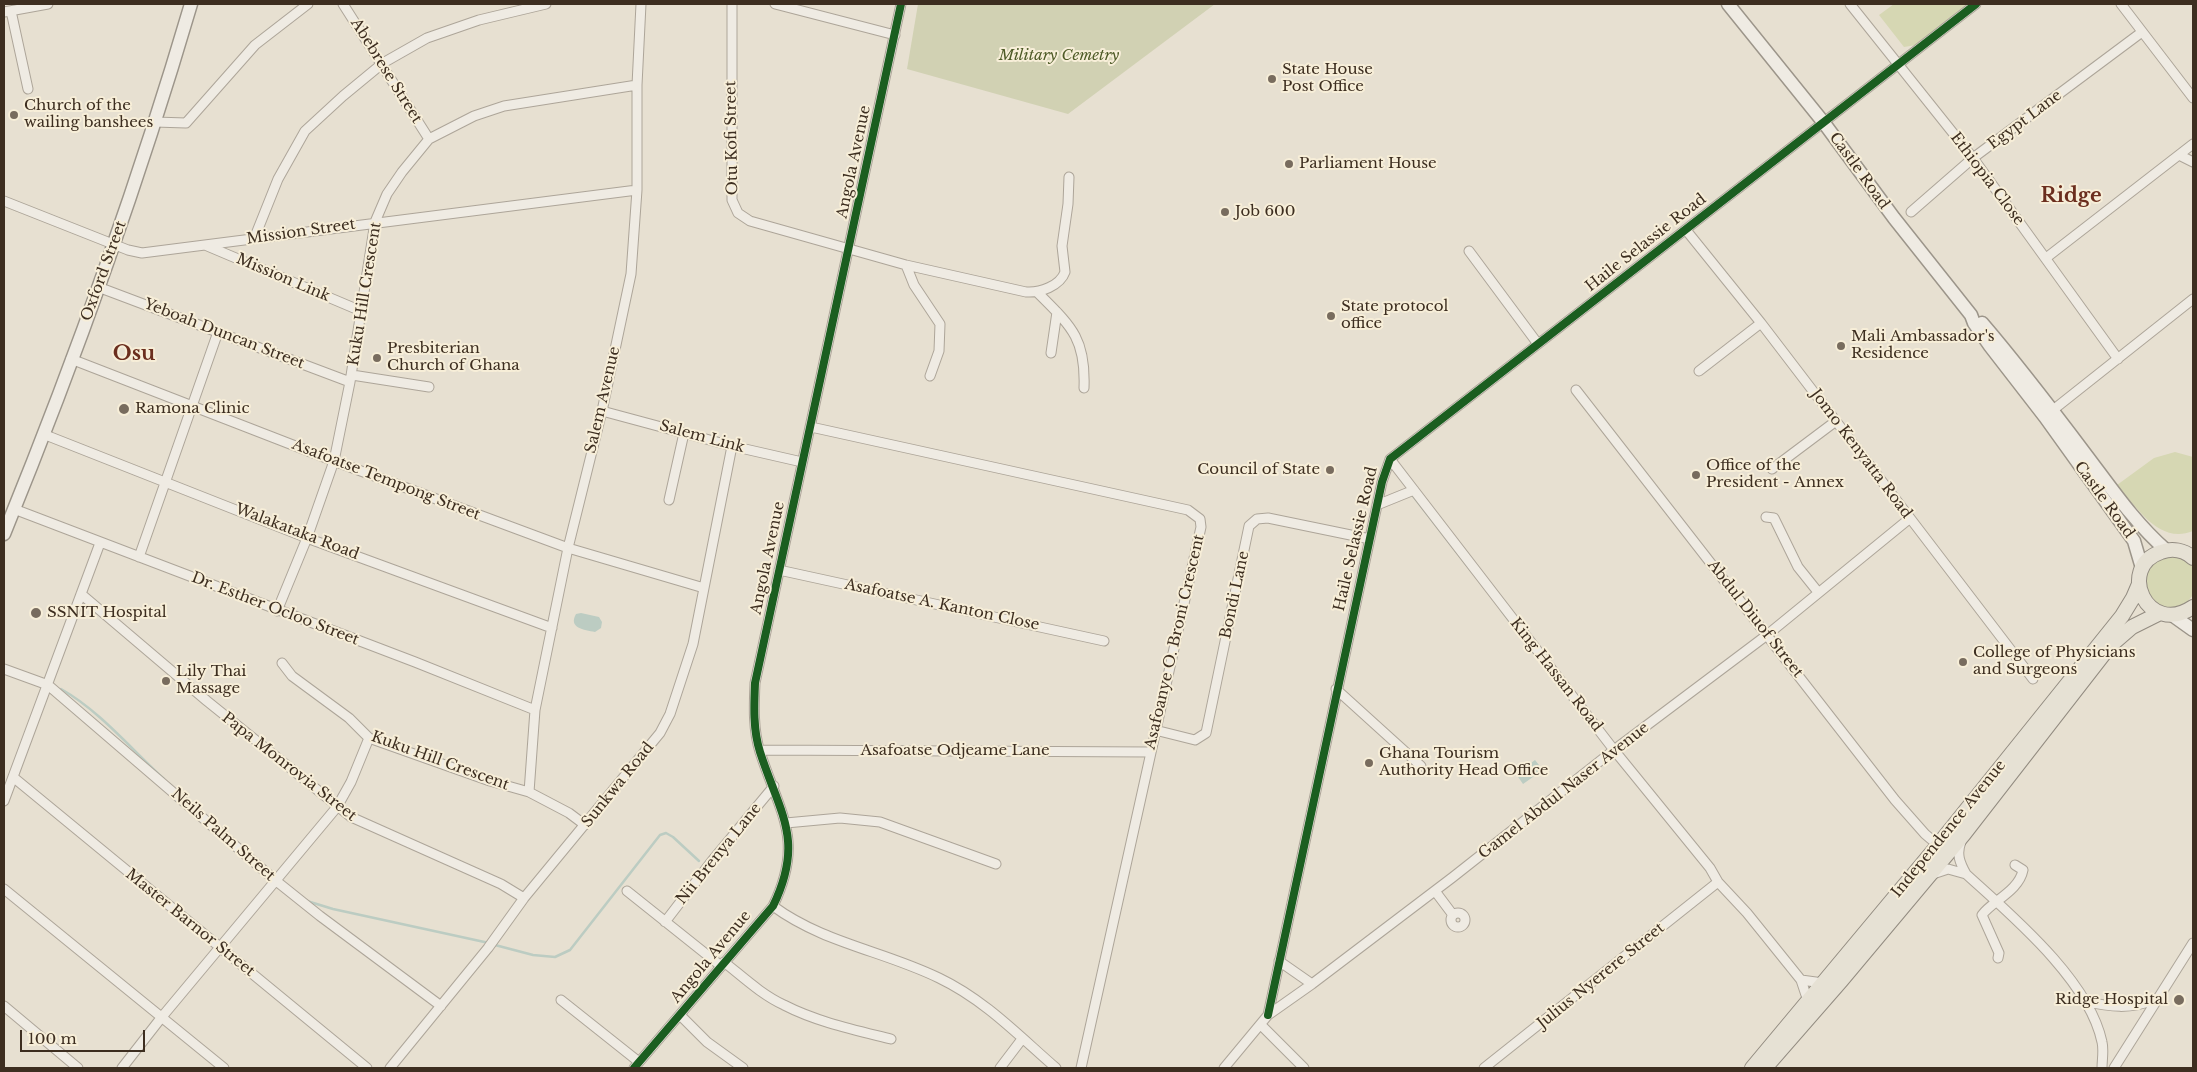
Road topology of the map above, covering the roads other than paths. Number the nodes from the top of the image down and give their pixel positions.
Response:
1 (48, 4) edge
2 (191, 4) edge
3 (308, 4) edge
4 (343, 4) edge
5 (546, 4) edge
6 (641, 4) edge
7 (732, 4) edge
8 (775, 4) edge
9 (902, 4) edge
10 (1728, 4) edge
11 (1850, 4) edge
12 (1976, 4) edge
13 (2121, 4) edge
14 (7, 11) edge
15 (2142, 32) junction
16 (895, 35) junction
17 (382, 63) junction
18 (1899, 64) junction
19 (637, 85) junction
20 (28, 89) dead end
21 (2193, 98) edge
22 (155, 122) junction
23 (1824, 123) junction
24 (429, 139) junction
25 (2193, 144) edge
26 (2179, 155) junction
27 (1973, 158) junction
28 (2193, 162) edge
29 (1069, 177) dead end
30 (637, 190) junction
31 (4, 201) edge
32 (1911, 212) dead end
33 (375, 222) junction
34 (1686, 230) junction
35 (254, 239) junction
36 (115, 244) junction
37 (205, 245) junction
38 (849, 250) junction
39 (1469, 251) dead end
40 (2046, 258) junction
41 (906, 265) junction
42 (98, 287) junction
43 (1037, 292) junction
44 (2193, 300) edge
45 (361, 311) junction
46 (1057, 312) junction
47 (1971, 315) junction
48 (1761, 323) junction
49 (218, 332) junction
50 (1538, 344) junction
51 (1051, 353) dead end
52 (2118, 359) junction
53 (72, 360) junction
54 (1699, 371) dead end
55 (930, 376) dead end
56 (351, 379) junction
57 (429, 387) dead end
58 (1084, 388) dead end
59 (1576, 390) dead end
60 (192, 406) junction
61 (2053, 410) junction
62 (602, 411) junction
63 (1836, 421) junction
64 (811, 427) junction
65 (684, 433) junction
66 (43, 434) junction
67 (732, 446) junction
68 (1390, 459) junction
69 (334, 461) junction
70 (802, 462) junction
71 (1772, 469) dead end
72 (165, 482) junction
73 (1414, 490) junction
74 (670, 500) dead end
75 (1377, 505) junction
76 (14, 509) junction
77 (1766, 517) dead end
78 (1909, 519) junction
79 (4, 534) edge
80 (307, 538) junction
81 (1370, 539) junction
82 (100, 543) junction
83 (568, 548) junction
84 (2166, 550) junction
85 (2189, 551) edge
86 (139, 557) junction
87 (2142, 568) junction
88 (779, 570) junction
89 (2139, 584) junction
90 (704, 588) junction
91 (1818, 592) junction
92 (81, 594) junction
93 (2193, 607) edge
94 (278, 610) junction
95 (2166, 614) junction
96 (552, 628) junction
97 (2193, 630) edge
98 (1767, 635) junction
99 (1104, 641) dead end
100 (282, 663) dead end
101 (4, 670) edge
102 (2033, 680) dead end
103 (48, 685) junction
104 (1336, 689) junction
105 (535, 710) junction
106 (1156, 730) junction
107 (369, 738) junction
108 (760, 750) junction
109 (1614, 750) junction
110 (1151, 752) junction
111 (1421, 766) dead end
112 (13, 777) junction
113 (774, 786) junction
114 (529, 792) junction
115 (4, 801) edge
116 (337, 808) junction
117 (786, 823) junction
118 (586, 825) junction
119 (1964, 834) junction
120 (1938, 845) junction
121 (996, 864) dead end
122 (2015, 865) dead end
123 (1966, 874) junction
124 (1930, 875) junction
125 (276, 879) junction
126 (1718, 882) junction
127 (4, 889) edge
128 (627, 891) dead end
129 (1435, 891) junction
130 (524, 898) junction
131 (1997, 903) junction
132 (773, 906) junction
133 (1453, 915) dead end
134 (665, 922) junction
135 (2193, 943) edge
136 (221, 946) junction
137 (1998, 958) dead end
138 (1279, 961) junction
139 (723, 964) junction
140 (1801, 980) junction
141 (1823, 983) junction
142 (1312, 984) junction
143 (2158, 999) junction
144 (561, 1000) dead end
145 (1808, 1001) junction
146 (2084, 1001) junction
147 (4, 1006) edge
148 (441, 1006) junction
149 (680, 1015) junction
150 (1268, 1015) junction
151 (161, 1018) junction
152 (1261, 1025) junction
153 (1022, 1038) junction
154 (890, 1039) dead end
155 (637, 1065) edge
156 (78, 1068) edge
157 (122, 1068) edge
158 (224, 1068) edge
159 (367, 1068) edge
160 (390, 1068) edge
161 (743, 1068) edge
162 (1000, 1068) edge
163 (1056, 1068) edge
164 (1081, 1068) edge
165 (1224, 1068) edge
166 (1304, 1068) edge
167 (1484, 1068) edge
168 (1752, 1068) edge
169 (1765, 1068) edge
170 (2102, 1068) edge
171 (2114, 1068) edge

1 - 14 street
2 - 22 main road, Oxford Street
3 - 22 street
4 - 17 street, Abebrese Street
5 - 17 street
6 - 19 street, Salem Avenue
7 - 38 street, Otu Kofi Street
8 - 16 street
9 - 16 street, Angola Avenue
10 - 23 main road, Castle Road
11 - 18 street, Ethiopia Close
12 - 18 street, Haile Selassie Road
13 - 15 street
14 - 20 street
15 - 21 street
15 - 27 street, Egypt Lane
16 - 38 street, Angola Avenue
17 - 24 street, Abebrese Street
17 - 35 street
18 - 23 street, Haile Selassie Road
18 - 27 street, Ethiopia Close
19 - 24 street, Kuku Hill Crescent
19 - 30 street, Salem Avenue
22 - 36 main road, Oxford Street
23 - 34 street, Haile Selassie Road
23 - 47 main road, Castle Road
24 - 33 street, Kuku Hill Crescent
25 - 26 street
26 - 28 street
26 - 40 street
27 - 32 street, Egypt Lane
27 - 40 street, Ethiopia Close
29 - 43 street
30 - 33 street, Mission Street
30 - 62 street, Salem Avenue
31 - 36 street, Mission Street
33 - 35 street, Mission Street
33 - 45 street, Kuku Hill Crescent
34 - 48 street, Jomo Kenyatta Road
34 - 50 street, Haile Selassie Road
35 - 37 street, Mission Street
36 - 37 street, Mission Street
36 - 42 main road, Oxford Street
37 - 45 street, Mission Link
38 - 41 street, Otu Kofi Street
38 - 64 street, Angola Avenue
39 - 50 street
40 - 52 street, Ethiopia Close
41 - 43 street, Otu Kofi Street
41 - 55 street
42 - 49 street, Yeboah Duncan Street
42 - 53 main road, Oxford Street
43 - 46 street
44 - 52 street
45 - 56 street, Kuku Hill Crescent
46 - 51 street
46 - 58 street
47 - 61 main road, Castle Road
47 - 87 main road, Castle Road
48 - 54 street
48 - 63 street, Jomo Kenyatta Road
49 - 56 street, Yeboah Duncan Street
49 - 60 street
50 - 68 street, Haile Selassie Road
52 - 61 street
53 - 60 street, Asafoatse Tempong Street
53 - 66 main road, Oxford Street
56 - 57 street, Yeboah Duncan Street
56 - 69 street, Kuku Hill Crescent
59 - 98 street, Abdul Diuof Street
60 - 69 street, Asafoatse Tempong Street
60 - 72 street
61 - 84 main road, Castle Road
62 - 65 street, Salem Link
62 - 83 street, Salem Avenue
63 - 71 street
63 - 78 street, Jomo Kenyatta Road
64 - 70 street, Angola Avenue
64 - 106 street, Asafoanye O. Broni Crescent
65 - 67 street, Salem Link
65 - 74 street
66 - 72 street, Walakataka Road
66 - 76 main road, Oxford Street
67 - 70 street, Salem Link
67 - 90 street, Sunkwa Road
68 - 73 street, King Hassan Road
68 - 75 street, Haile Selassie Road
69 - 80 street, Kuku Hill Crescent
69 - 83 street, Asafoatse Tempong Street
70 - 88 street, Angola Avenue
72 - 80 street, Walakataka Road
72 - 86 street
73 - 75 street, Haile Selassie Road
73 - 109 street, King Hassan Road
75 - 81 street, Haile Selassie Road
76 - 79 main road, Oxford Street
76 - 82 street, Dr. Esther Ocloo Street
77 - 91 street
78 - 91 street, Gamel Abdul Naser Avenue
78 - 102 street, Jomo Kenyatta Road
80 - 94 street, Kuku Hill Crescent
80 - 96 street, Walakataka Road
81 - 104 street, Haile Selassie Road
81 - 106 street, Bondi Lane
82 - 86 street, Dr. Esther Ocloo Street
82 - 92 street
83 - 90 street, Asafoatse Tempong Street
83 - 96 street, Salem Avenue
84 - 85 main road
84 - 87 main road
86 - 94 street, Dr. Esther Ocloo Street
87 - 89 main road, Independence Avenue
88 - 99 street, Asafoatse A. Kanton Close
88 - 108 street, Angola Avenue
89 - 95 main road
89 - 120 main road, Independence Avenue
90 - 118 street, Sunkwa Road
91 - 98 street, Gamel Abdul Naser Avenue
92 - 103 street
92 - 116 street, Papa Monrovia Street
93 - 95 main road, Independence Avenue
94 - 105 street, Dr. Esther Ocloo Street
95 - 97 main road
95 - 119 main road, Independence Avenue
96 - 105 street, Salem Avenue
98 - 109 street, Gamel Abdul Naser Avenue
98 - 120 street, Abdul Diuof Street
100 - 107 street, Kuku Hill Crescent
101 - 103 street, Neils Palm Street
103 - 112 street
103 - 125 street, Neils Palm Street
104 - 111 street
104 - 138 street, Haile Selassie Road
105 - 114 street, Salem Avenue
106 - 110 street, Asafoanye O. Broni Crescent
107 - 114 street, Kuku Hill Crescent
107 - 116 street
108 - 110 street, Asafoatse Odjeame Lane
108 - 113 street, Angola Avenue
109 - 126 street, King Hassan Road
109 - 129 street, Gamel Abdul Naser Avenue
110 - 164 street, Asafoanye O. Broni Crescent
112 - 115 street
112 - 136 street, Master Barnor Street
113 - 117 street, Angola Avenue
113 - 134 street, Nii Brenya Lane
114 - 118 street, Kuku Hill Crescent
116 - 125 street
116 - 130 street, Papa Monrovia Street
117 - 121 street
117 - 132 street, Angola Avenue
118 - 130 street, Sunkwa Road
119 - 123 street
119 - 124 main road, Independence Avenue
120 - 141 main road, Independence Avenue
122 - 131 street
123 - 124 street
123 - 131 street
124 - 169 main road, Independence Avenue
125 - 136 street
125 - 148 street, Neils Palm Street
126 - 140 street, King Hassan Road
126 - 167 street, Julius Nyerere Street
127 - 151 street
128 - 134 street
129 - 133 street
129 - 142 street, Gamel Abdul Naser Avenue
130 - 148 street, Sunkwa Road
131 - 137 street
131 - 146 street
132 - 139 street, Angola Avenue
132 - 153 street
134 - 139 street
135 - 143 street
136 - 151 street
136 - 159 street, Master Barnor Street
138 - 142 street
138 - 150 street, Haile Selassie Road
139 - 149 street, Angola Avenue
139 - 154 street
140 - 141 street
140 - 145 street, King Hassan Road
141 - 145 main road, Independence Avenue
142 - 150 street, Gamel Abdul Naser Avenue
143 - 146 street
143 - 171 street
144 - 155 street
145 - 168 main road, Independence Avenue
146 - 170 street
147 - 156 street
148 - 160 street, Sunkwa Road
149 - 155 street, Angola Avenue
149 - 161 street
150 - 152 street, Gamel Abdul Naser Avenue
151 - 157 street
151 - 158 street
152 - 165 street, Gamel Abdul Naser Avenue
152 - 166 street
153 - 162 street
153 - 163 street

